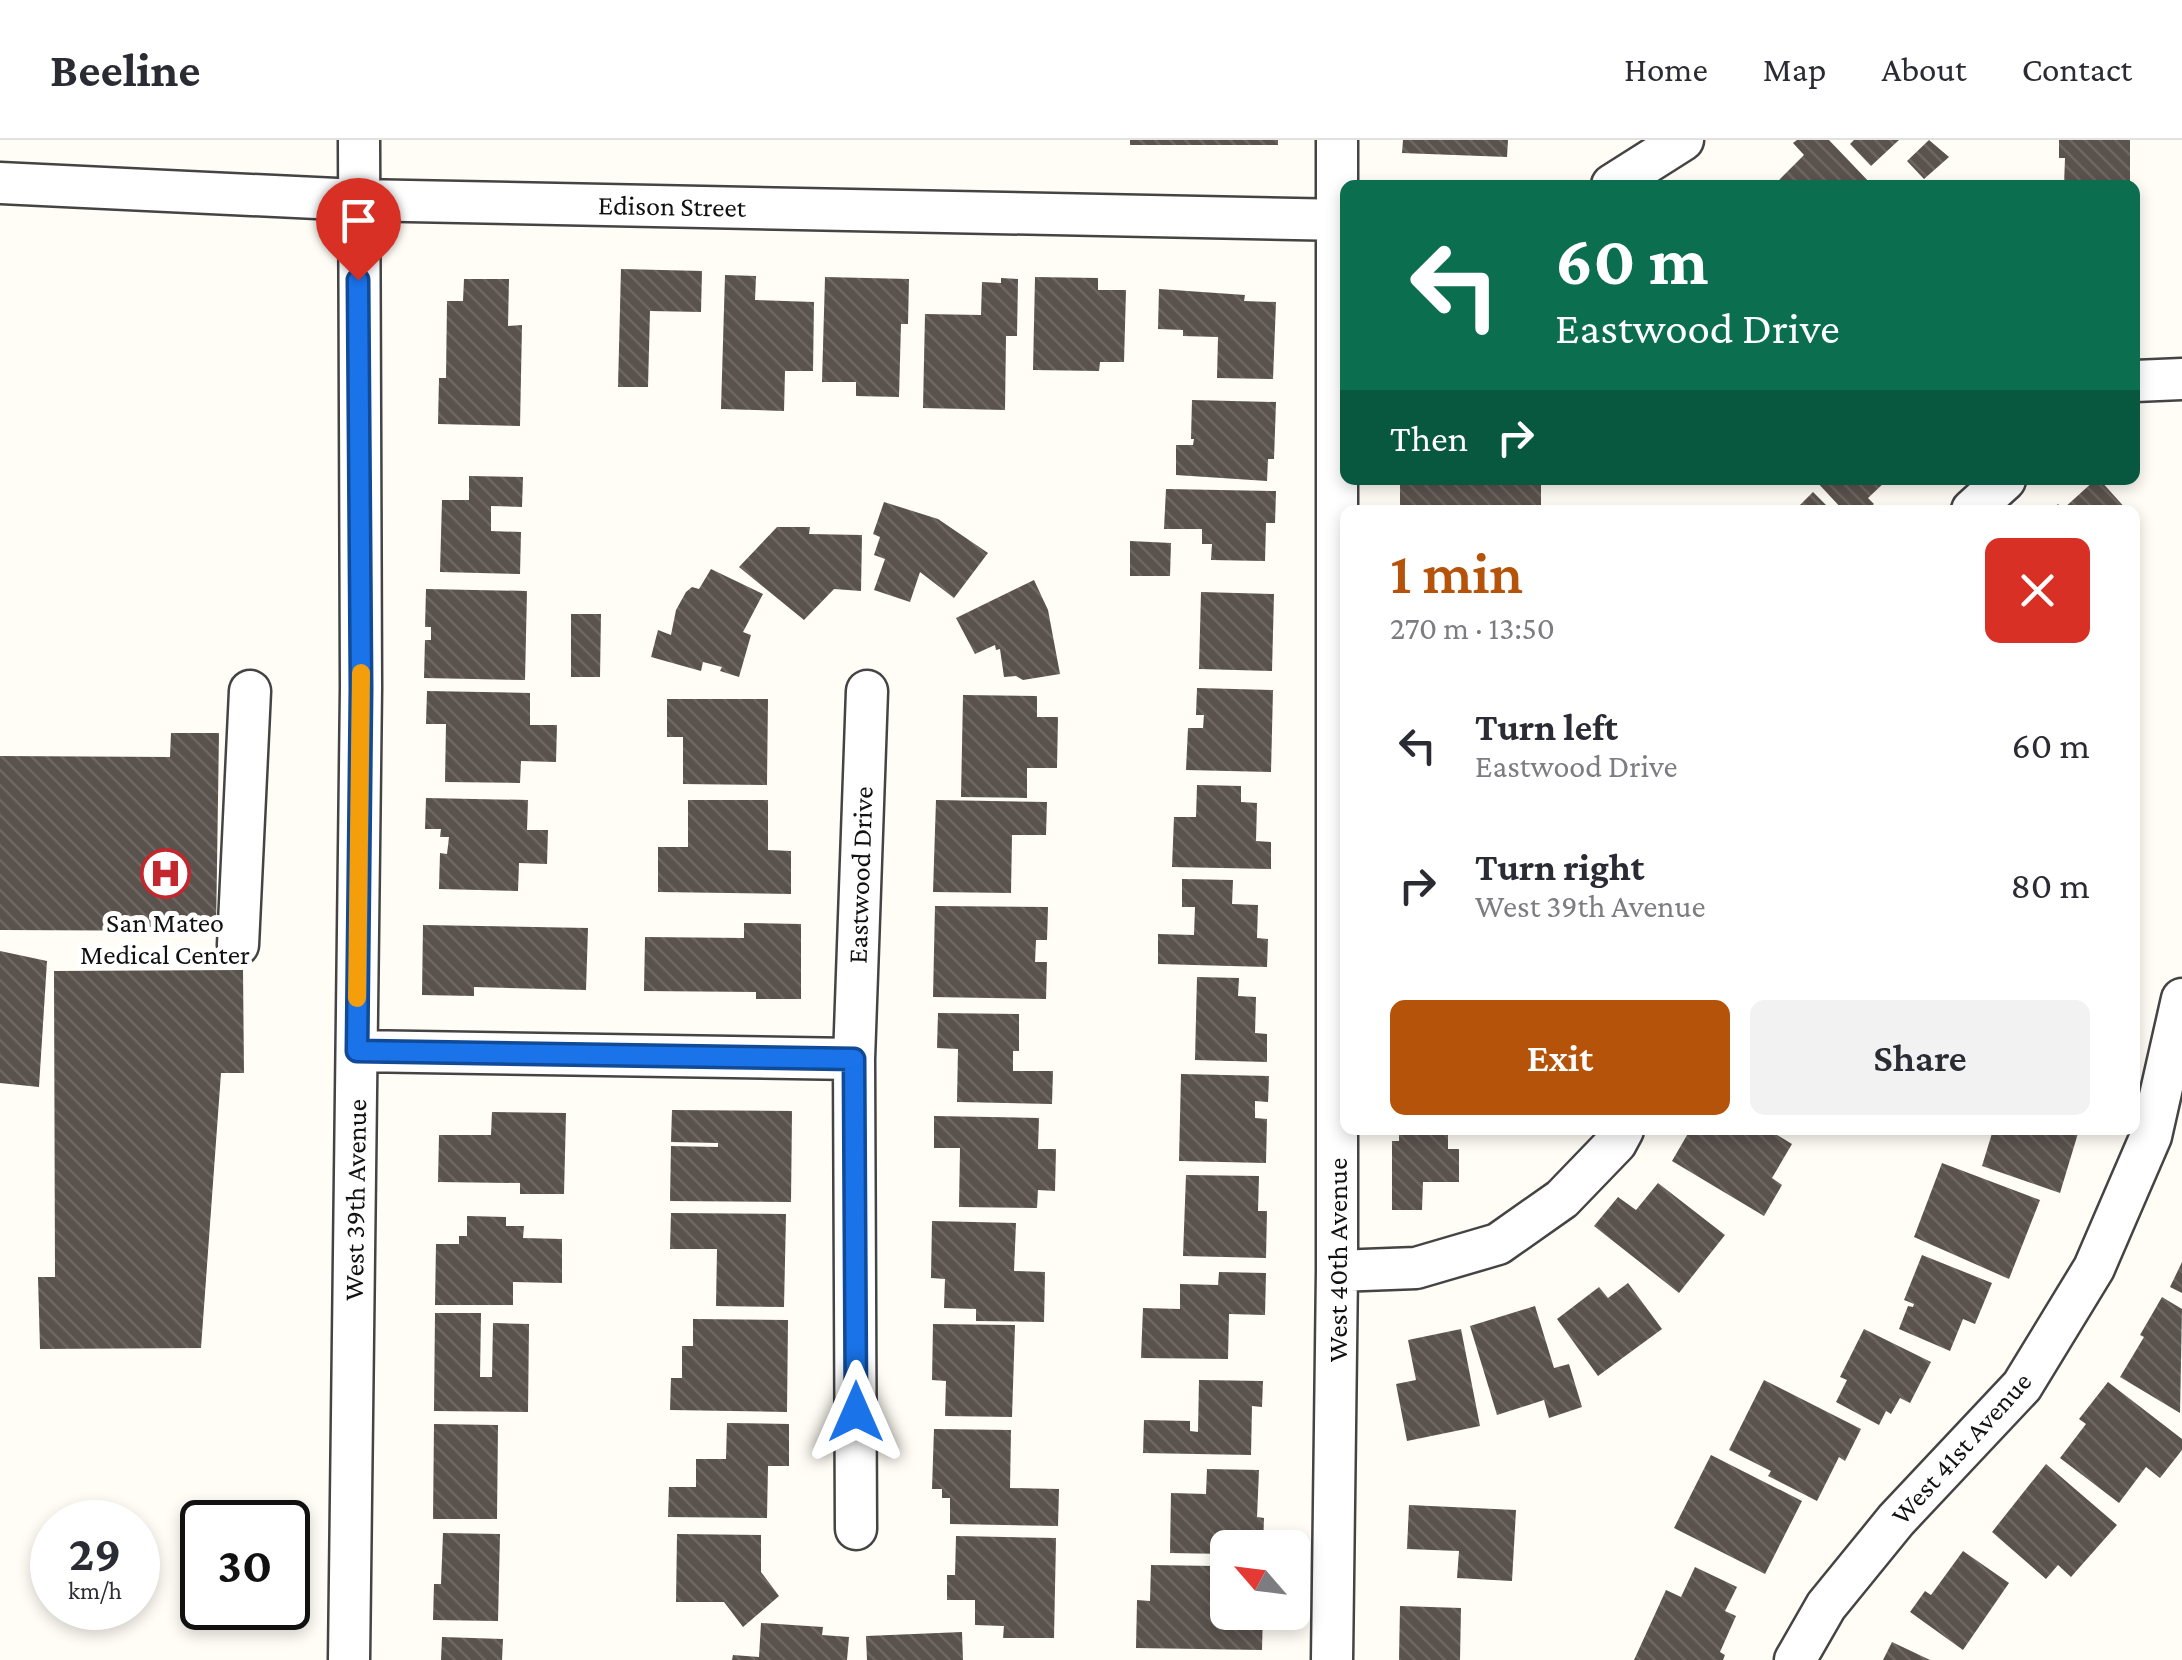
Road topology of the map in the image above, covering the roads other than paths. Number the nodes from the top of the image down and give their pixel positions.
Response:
1 (359, 140) edge
2 (1337, 140) edge
3 (1683, 140) edge
4 (1620, 180) edge
5 (0, 182) edge
6 (358, 200) junction
7 (1340, 220) edge
8 (2182, 379) edge
9 (2140, 381) edge
10 (1999, 485) edge
11 (1977, 505) edge
12 (867, 691) dead end
13 (250, 692) dead end
14 (238, 945) dead end
15 (2182, 999) edge
16 (357, 1051) junction
17 (854, 1059) junction
18 (1620, 1135) edge
19 (1338, 1270) junction
20 (856, 1529) dead end
21 (349, 1660) edge
22 (1332, 1660) edge
23 (1795, 1660) edge

1 - 6 street, West 39th Avenue
2 - 7 street, West 40th Avenue
3 - 4 street
5 - 6 street, Edison Street
6 - 7 street, Edison Street
6 - 16 street, West 39th Avenue
7 - 19 street, West 40th Avenue
8 - 9 street
10 - 11 street
12 - 17 street, Eastwood Drive
13 - 14 street
15 - 23 street, West 41st Avenue
16 - 17 street
16 - 21 street, West 39th Avenue
17 - 20 street, Eastwood Drive
18 - 19 street
19 - 22 street, West 40th Avenue

